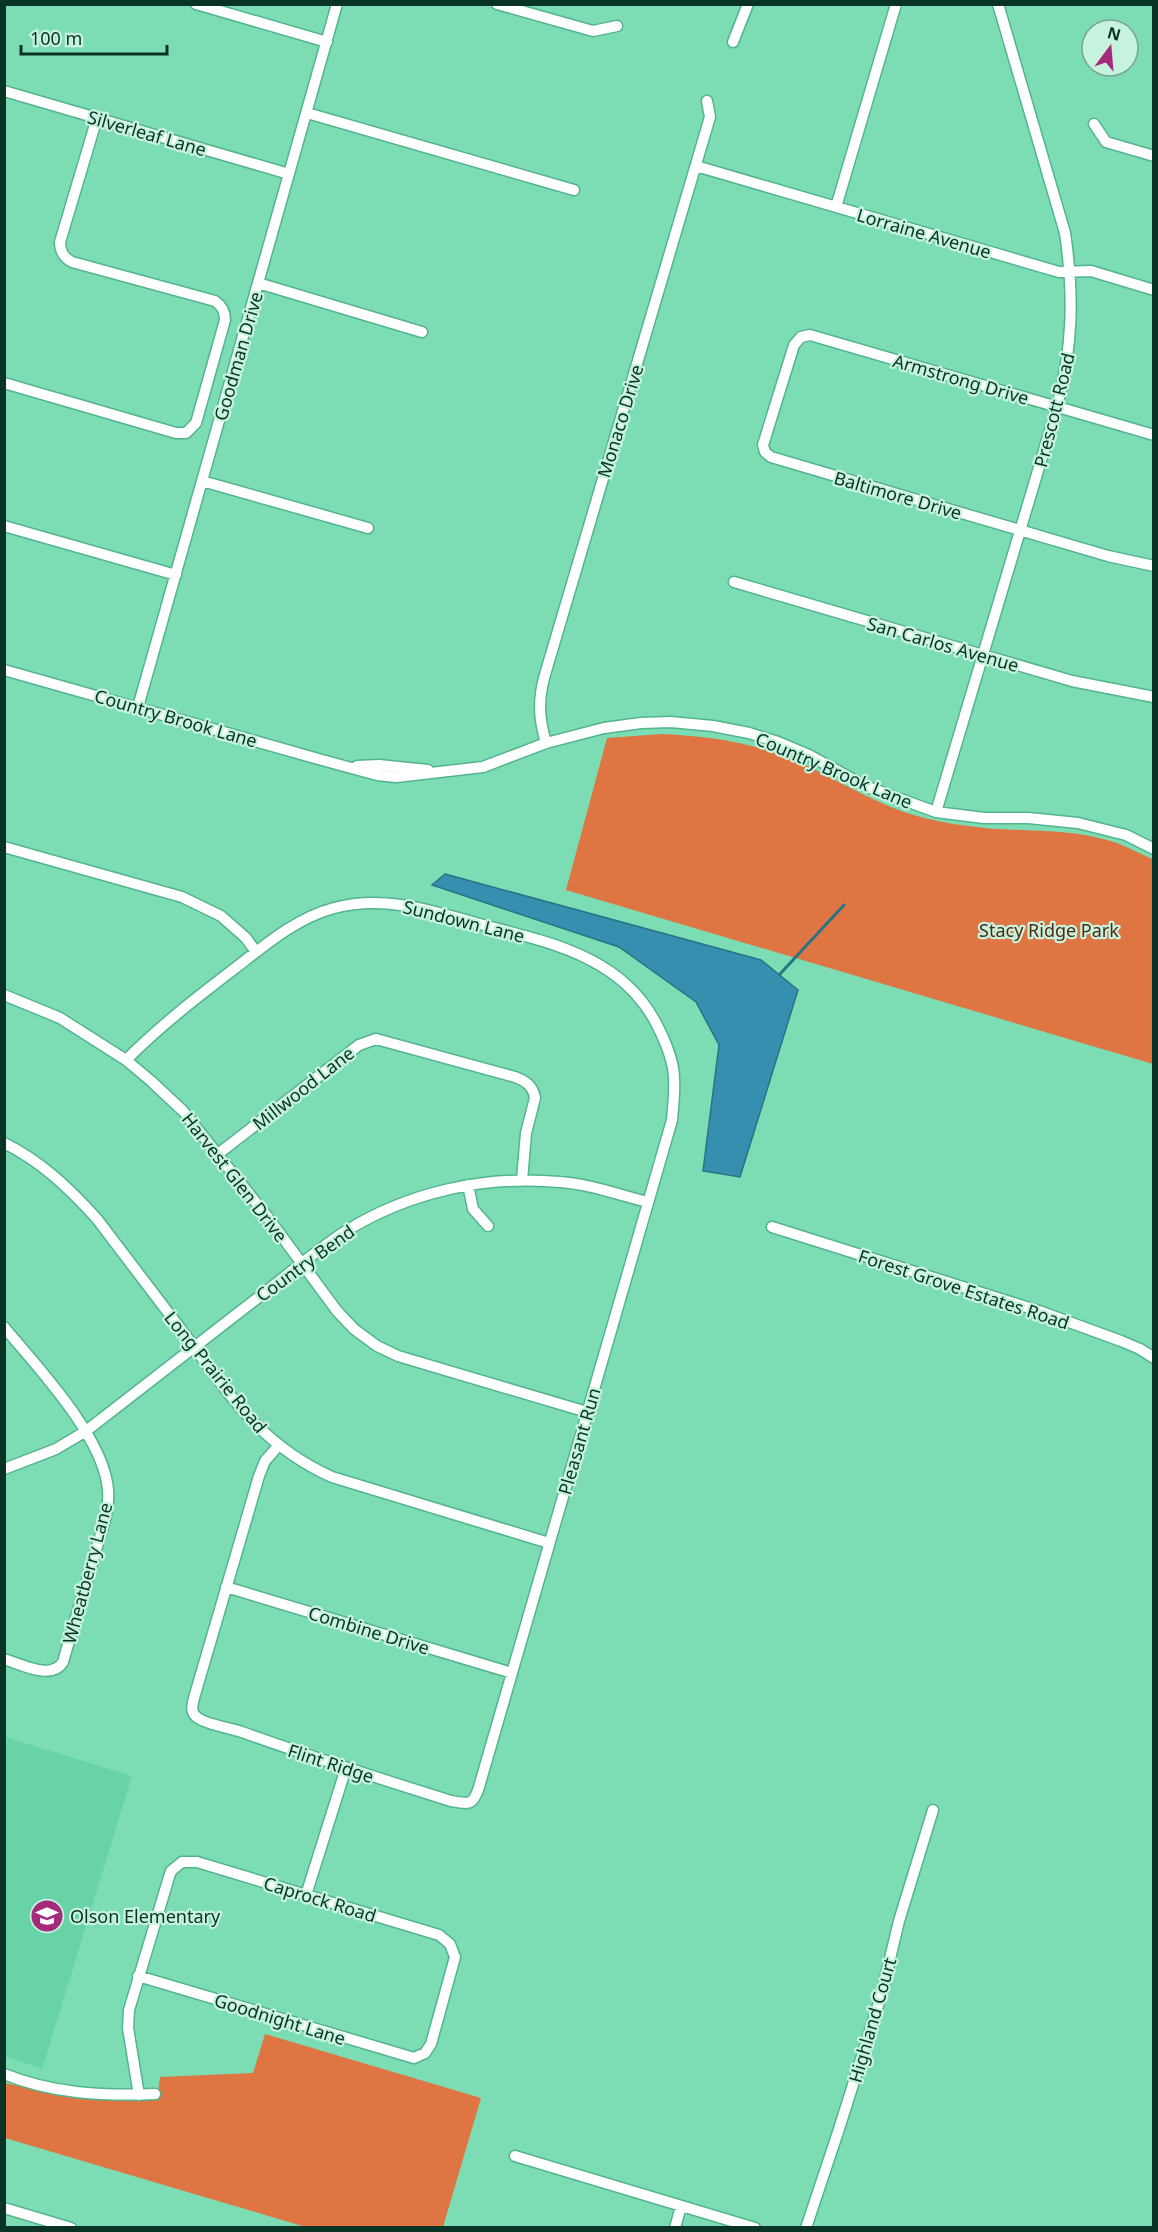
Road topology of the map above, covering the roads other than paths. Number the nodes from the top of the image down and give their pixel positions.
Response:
1 (196, 4) edge
2 (337, 4) edge
3 (497, 4) edge
4 (748, 4) edge
5 (896, 4) edge
6 (998, 4) edge
7 (617, 26) dead end
8 (327, 42) junction
9 (733, 42) dead end
10 (4, 91) edge
11 (707, 101) dead end
12 (307, 113) junction
13 (97, 118) junction
14 (1094, 124) dead end
15 (1154, 156) edge
16 (696, 166) junction
17 (289, 174) junction
18 (574, 190) dead end
19 (836, 207) junction
20 (1071, 272) junction
21 (258, 284) junction
22 (1154, 290) edge
23 (422, 332) dead end
24 (803, 336) joint
25 (4, 383) edge
26 (1057, 407) junction
27 (1154, 435) edge
28 (202, 481) junction
29 (4, 526) edge
30 (368, 528) dead end
31 (1020, 530) junction
32 (1154, 566) edge
33 (176, 575) junction
34 (734, 582) dead end
35 (983, 656) junction
36 (4, 670) edge
37 (1154, 697) edge
38 (138, 707) junction
39 (546, 742) junction
40 (936, 812) junction
41 (4, 847) edge
42 (1154, 849) edge
43 (256, 952) junction
44 (4, 995) edge
45 (126, 1060) junction
46 (674, 1077) joint
47 (4, 1143) edge
48 (218, 1154) junction
49 (522, 1180) junction
50 (468, 1185) junction
51 (648, 1202) junction
52 (488, 1226) dead end
53 (772, 1227) dead end
54 (302, 1264) junction
55 (4, 1327) edge
56 (194, 1347) junction
57 (1154, 1358) edge
58 (587, 1412) junction
59 (86, 1431) junction
60 (278, 1446) junction
61 (4, 1469) edge
62 (549, 1543) junction
63 (226, 1587) junction
64 (4, 1659) edge
65 (512, 1672) junction
66 (346, 1768) junction
67 (471, 1802) joint
68 (933, 1810) dead end
69 (306, 1895) junction
70 (138, 1976) junction
71 (422, 2055) joint
72 (4, 2074) edge
73 (155, 2094) dead end
74 (139, 2095) junction
75 (515, 2156) dead end
76 (681, 2206) junction
77 (4, 2208) edge
78 (71, 2228) edge
79 (675, 2228) edge
80 (754, 2228) edge
81 (806, 2228) edge

1 - 8 street
2 - 8 street, Goodman Drive
3 - 7 street
4 - 9 street
5 - 19 street
6 - 20 street, Prescott Road
8 - 12 street, Goodman Drive
10 - 13 street, Silverleaf Lane
11 - 16 street, Monaco Drive
12 - 17 street, Goodman Drive
12 - 18 street
13 - 17 street, Silverleaf Lane
13 - 25 street
14 - 15 street
16 - 19 street, Lorraine Avenue
16 - 39 street, Monaco Drive
17 - 21 street, Goodman Drive
19 - 20 street, Lorraine Avenue
20 - 22 street, Lorraine Avenue
20 - 26 street, Prescott Road
21 - 23 street
21 - 28 street, Goodman Drive
24 - 26 street, Armstrong Drive
24 - 31 street, Baltimore Drive
26 - 27 street, Armstrong Drive
26 - 31 street, Prescott Road
28 - 30 street
28 - 33 street, Goodman Drive
29 - 33 street
31 - 32 street, Baltimore Drive
31 - 35 street, Prescott Road
33 - 38 street, Goodman Drive
34 - 35 street, San Carlos Avenue
35 - 37 street, San Carlos Avenue
35 - 40 street, Prescott Road
36 - 38 street, Country Brook Lane
38 - 39 street, Country Brook Lane
39 - 40 street, Country Brook Lane
40 - 42 street, Country Brook Lane
41 - 43 street
43 - 45 street, Sundown Lane
43 - 46 street, Sundown Lane
44 - 45 street, Harvest Glen Drive
45 - 48 street, Harvest Glen Drive
46 - 51 street, Pleasant Run
47 - 56 street, Long Prairie Road
48 - 49 street, Millwood Lane
48 - 54 street, Harvest Glen Drive
49 - 50 street, Country Bend
49 - 51 street, Country Bend
50 - 52 street
50 - 54 street, Country Bend
51 - 58 street, Pleasant Run
53 - 57 street, Forest Grove Estates Road
54 - 56 street, Country Bend
54 - 58 street, Harvest Glen Drive
55 - 59 street, Wheatberry Lane
56 - 59 street, Country Bend
56 - 60 street, Long Prairie Road
58 - 62 street, Pleasant Run
59 - 61 street, Country Bend
59 - 64 street, Wheatberry Lane
60 - 62 street, Long Prairie Road
60 - 63 street
62 - 65 street, Pleasant Run
63 - 65 street, Combine Drive
63 - 66 street, Flint Ridge
65 - 67 street, Pleasant Run
66 - 67 street, Flint Ridge
66 - 69 street
68 - 81 street, Highland Court
69 - 70 street, Caprock Road
69 - 71 street, Caprock Road
70 - 71 street, Goodnight Lane
70 - 74 street
72 - 74 street
73 - 74 street
75 - 76 street
76 - 79 street
76 - 80 street
77 - 78 street

